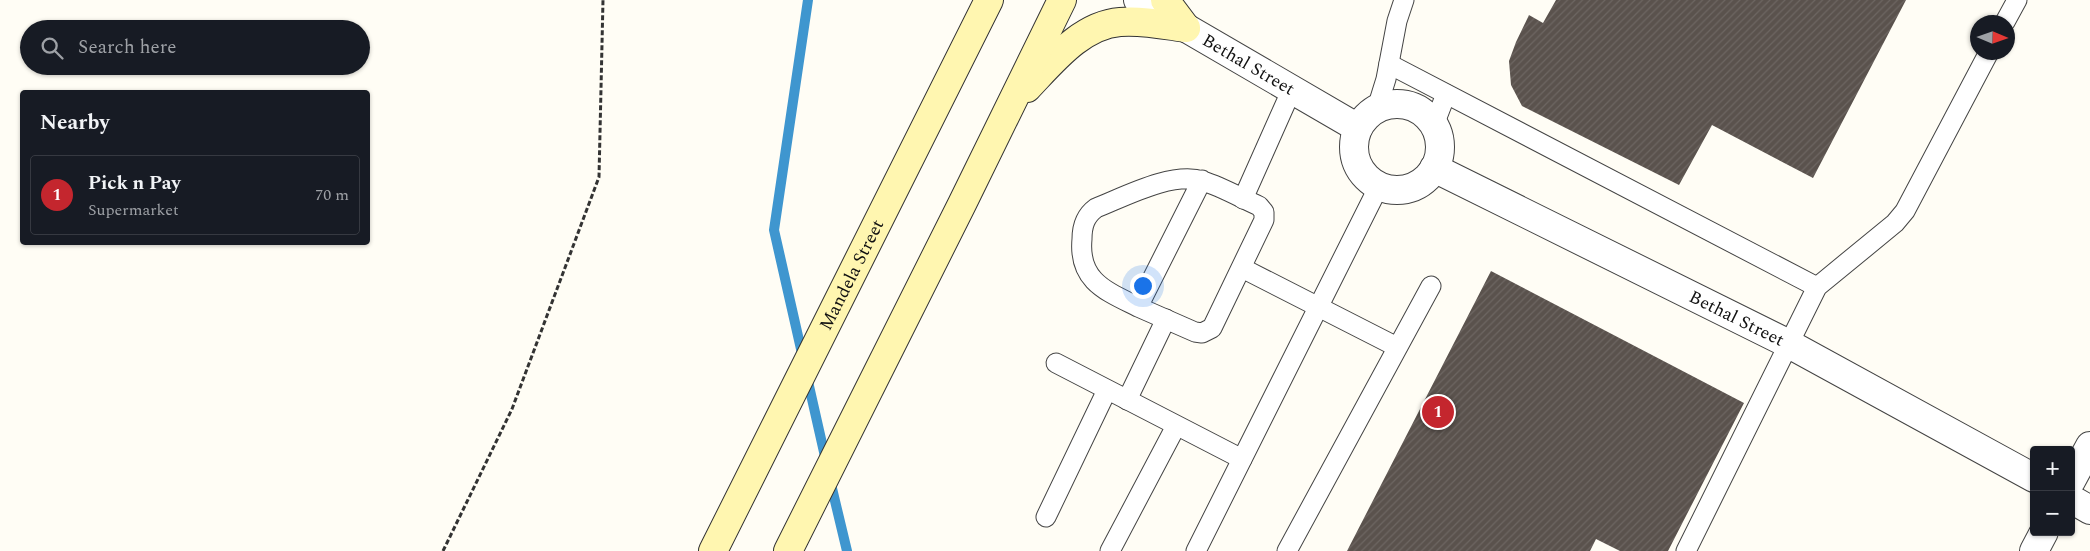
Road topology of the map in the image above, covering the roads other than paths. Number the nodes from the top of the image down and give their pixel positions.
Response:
1 (989, 0) edge
2 (1062, 0) edge
3 (1138, 0) edge
4 (1165, 0) edge
5 (1404, 0) edge
6 (2017, 0) edge
7 (2009, 15) edge
8 (1186, 28) junction
9 (1985, 60) edge
10 (1389, 64) junction
11 (1292, 89) junction
12 (1446, 94) junction
13 (1011, 105) junction
14 (1377, 108) junction
15 (1434, 125) junction
16 (1358, 128) junction
17 (1434, 168) junction
18 (1202, 180) junction
19 (1378, 186) junction
20 (1243, 199) junction
21 (1242, 268) junction
22 (1431, 286) dead end
23 (1817, 287) junction
24 (1138, 307) junction
25 (1318, 307) junction
26 (1166, 319) junction
27 (1789, 344) junction
28 (1397, 348) junction
29 (1056, 363) dead end
30 (1107, 390) junction
31 (1127, 400) junction
32 (1176, 426) junction
33 (2090, 446) edge
34 (1242, 459) junction
35 (2075, 474) edge
36 (2030, 476) edge
37 (2075, 501) edge
38 (2090, 510) edge
39 (1046, 517) dead end
40 (2042, 536) edge
41 (713, 551) edge
42 (788, 551) edge
43 (1110, 551) edge
44 (1196, 551) edge
45 (1287, 551) edge
46 (1686, 551) edge
47 (2034, 551) edge

1 - 41 main road, Mandela Street
2 - 13 main road
3 - 8 street, Bethal Street
4 - 8 main road
5 - 10 lane
6 - 7 lane
8 - 11 street, Bethal Street
8 - 13 main road
9 - 23 lane
10 - 12 lane
10 - 14 lane
11 - 16 street, Bethal Street
11 - 20 lane
12 - 15 lane
12 - 23 lane
13 - 42 main road
14 - 15 street
14 - 16 street
15 - 17 street
16 - 19 street
17 - 19 street
17 - 27 street, Bethal Street
18 - 20 lane
18 - 24 lane
18 - 24 lane
19 - 25 lane
20 - 21 lane
21 - 25 lane
21 - 26 lane
22 - 28 lane
23 - 27 lane
24 - 26 lane
25 - 28 lane
25 - 34 lane
26 - 31 lane
27 - 36 street, Bethal Street
27 - 46 lane
28 - 45 lane
29 - 30 lane
30 - 31 lane
30 - 39 lane
31 - 32 lane
32 - 34 lane
32 - 43 lane
33 - 35 street
34 - 44 lane
37 - 38 street
40 - 47 street

